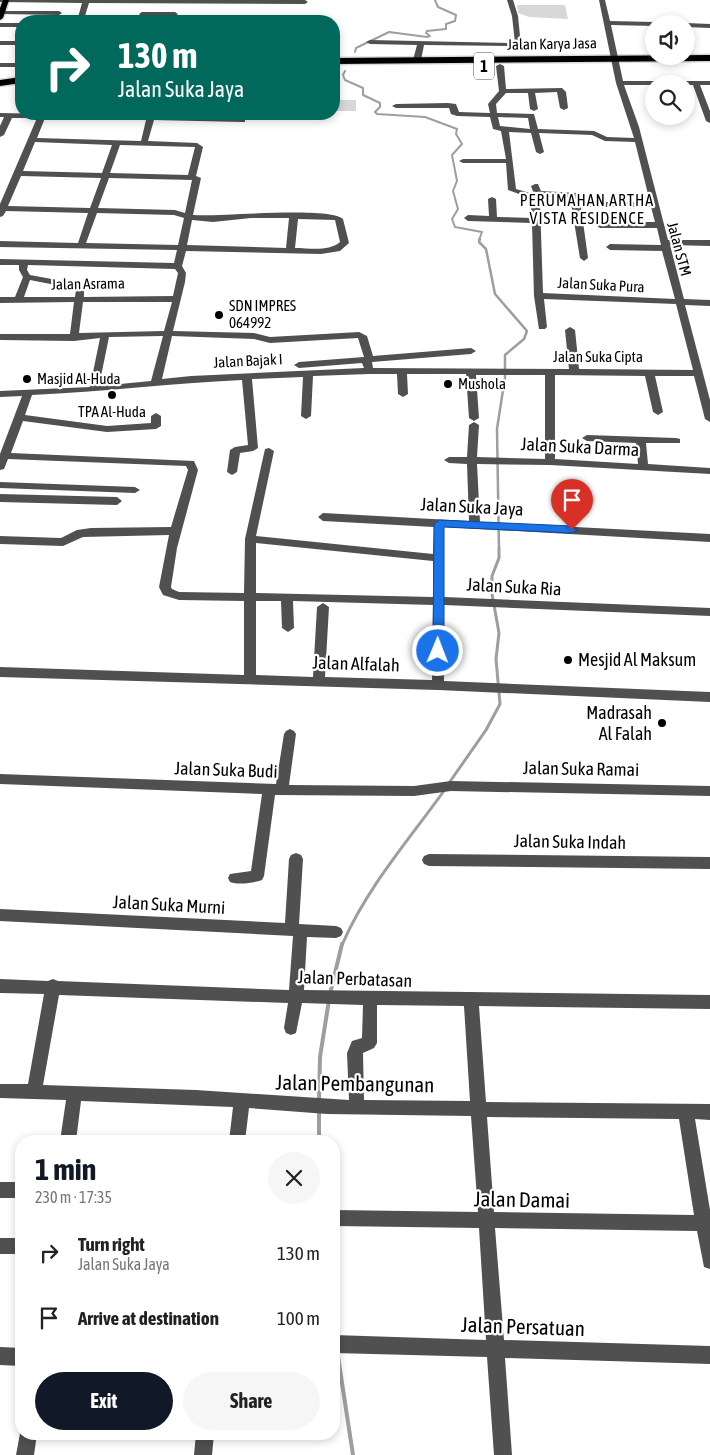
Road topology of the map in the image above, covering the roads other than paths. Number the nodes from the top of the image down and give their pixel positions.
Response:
1 (0, 0) edge
2 (6, 0) edge
3 (510, 0) edge
4 (602, 0) edge
5 (70, 1) edge
6 (106, 1) edge
7 (147, 1) edge
8 (86, 2) junction
9 (178, 2) junction
10 (304, 2) dead end
11 (59, 13) dead end
12 (142, 14) dead end
13 (1, 15) edge
14 (82, 15) edge
15 (150, 15) edge
16 (175, 15) edge
17 (607, 23) junction
18 (645, 24) edge
19 (0, 25) edge
20 (15, 25) edge
21 (695, 25) edge
22 (710, 26) edge
23 (370, 42) dead end
24 (0, 43) edge
25 (15, 43) edge
26 (421, 43) junction
27 (710, 58) edge
28 (418, 60) junction
29 (615, 61) junction
30 (340, 64) edge
31 (355, 64) junction
32 (710, 64) edge
33 (0, 65) edge
34 (15, 66) edge
35 (500, 66) junction
36 (15, 75) edge
37 (0, 77) edge
38 (15, 81) edge
39 (0, 83) edge
40 (620, 83) junction
41 (696, 83) junction
42 (710, 83) edge
43 (502, 91) junction
44 (532, 91) junction
45 (396, 106) dead end
46 (564, 108) dead end
47 (534, 109) dead end
48 (495, 114) junction
49 (0, 115) edge
50 (9, 115) junction
51 (15, 115) edge
52 (40, 120) edge
53 (150, 120) edge
54 (710, 121) edge
55 (505, 130) junction
56 (535, 131) junction
57 (0, 135) edge
58 (31, 140) junction
59 (637, 140) junction
60 (117, 143) junction
61 (144, 143) junction
62 (540, 152) dead end
63 (463, 161) dead end
64 (510, 161) junction
65 (17, 173) junction
66 (106, 175) junction
67 (192, 176) junction
68 (535, 186) dead end
69 (492, 199) dead end
70 (576, 204) junction
71 (653, 205) junction
72 (1, 210) edge
73 (93, 211) junction
74 (294, 215) junction
75 (188, 217) junction
76 (468, 218) dead end
77 (494, 218) junction
78 (535, 221) junction
79 (658, 224) junction
80 (600, 225) dead end
81 (710, 243) edge
82 (0, 244) edge
83 (12, 244) junction
84 (664, 245) junction
85 (81, 246) junction
86 (610, 247) dead end
87 (180, 248) junction
88 (290, 250) junction
89 (584, 258) dead end
90 (3, 262) edge
91 (24, 263) junction
92 (178, 266) junction
93 (84, 276) junction
94 (28, 277) junction
95 (539, 296) junction
96 (80, 299) junction
97 (176, 299) junction
98 (0, 300) edge
99 (18, 300) junction
100 (679, 302) junction
101 (710, 303) edge
102 (542, 327) dead end
103 (570, 330) dead end
104 (106, 335) junction
105 (168, 335) junction
106 (0, 337) edge
107 (74, 338) junction
108 (471, 351) dead end
109 (369, 359) junction
110 (267, 368) dead end
111 (402, 370) junction
112 (373, 371) junction
113 (471, 371) junction
114 (498, 371) joint
115 (550, 372) junction
116 (574, 372) junction
117 (649, 372) junction
118 (308, 373) junction
119 (247, 377) junction
120 (702, 377) edge
121 (156, 382) junction
122 (94, 389) junction
123 (0, 394) edge
124 (28, 394) junction
125 (403, 394) dead end
126 (658, 412) dead end
127 (709, 415) edge
128 (156, 416) dead end
129 (306, 416) dead end
130 (19, 417) junction
131 (587, 438) dead end
132 (641, 440) junction
133 (676, 441) dead end
134 (269, 451) dead end
135 (4, 456) junction
136 (448, 460) dead end
137 (472, 460) junction
138 (550, 462) junction
139 (0, 467) edge
140 (643, 467) junction
141 (710, 470) edge
142 (232, 472) dead end
143 (0, 485) edge
144 (135, 490) dead end
145 (0, 498) edge
146 (117, 501) dead end
147 (323, 517) dead end
148 (439, 524) junction
149 (475, 525) junction
150 (175, 532) junction
151 (710, 538) edge
152 (0, 540) edge
153 (250, 540) junction
154 (438, 558) junction
155 (287, 596) junction
156 (249, 597) junction
157 (439, 600) junction
158 (323, 607) dead end
159 (710, 612) edge
160 (288, 628) dead end
161 (0, 672) edge
162 (250, 679) junction
163 (319, 681) junction
164 (438, 684) junction
165 (710, 697) edge
166 (290, 734) dead end
167 (0, 779) edge
168 (451, 786) joint
169 (276, 790) junction
170 (710, 791) edge
171 (296, 859) dead end
172 (429, 860) dead end
173 (710, 863) edge
174 (235, 878) dead end
175 (0, 915) edge
176 (296, 929) junction
177 (336, 932) dead end
178 (0, 986) edge
179 (53, 986) junction
180 (296, 996) junction
181 (370, 999) junction
182 (471, 1001) junction
183 (710, 1002) edge
184 (291, 1028) dead end
185 (0, 1091) edge
186 (34, 1092) junction
187 (75, 1092) junction
188 (242, 1101) junction
189 (357, 1107) junction
190 (479, 1108) junction
191 (686, 1112) junction
192 (710, 1112) edge
193 (69, 1135) edge
194 (238, 1135) edge
195 (0, 1190) edge
196 (15, 1190) edge
197 (340, 1218) edge
198 (487, 1222) junction
199 (707, 1223) edge
200 (0, 1246) edge
201 (15, 1246) edge
202 (710, 1261) edge
203 (340, 1344) edge
204 (495, 1348) junction
205 (710, 1355) edge
206 (0, 1356) edge
207 (15, 1357) edge
208 (27, 1440) edge
209 (205, 1440) edge
210 (25, 1455) edge
211 (204, 1455) edge
212 (503, 1455) edge

1 - 2 street
2 - 5 street
2 - 13 main road
3 - 26 street
4 - 17 street, Jalan STM
5 - 8 street
6 - 7 street
6 - 8 street
7 - 9 street
8 - 14 street
9 - 10 street
9 - 16 street
11 - 13 street
12 - 15 street
17 - 18 street
17 - 29 street, Jalan STM
19 - 20 street
21 - 22 street
23 - 26 street
24 - 25 street
26 - 28 street
27 - 29 highway, Jalan Karya Jasa / 1
28 - 29 highway, Jalan Karya Jasa / 1
28 - 31 highway, Jalan Karya Jasa / 1
29 - 32 highway, Jalan Karya Jasa / 1
29 - 35 highway, Jalan Karya Jasa / 1
29 - 40 street, Jalan STM
30 - 31 highway, Jalan Karya Jasa / 1
31 - 35 highway, Jalan Karya Jasa / 1
33 - 34 street
35 - 43 street
36 - 37 highway
38 - 39 highway
40 - 41 street
40 - 59 street, Jalan STM
41 - 42 street
41 - 54 street
43 - 44 street
43 - 48 street
44 - 46 street
44 - 47 street
45 - 48 street
48 - 55 street
48 - 56 street
49 - 50 street
50 - 51 street
50 - 57 street
52 - 58 street
53 - 61 street
55 - 56 street
55 - 64 street, Jalan Suka Pura
56 - 59 street
56 - 62 street
58 - 60 street
58 - 65 street
59 - 71 street, Jalan STM
60 - 61 street
60 - 66 street
61 - 67 street
63 - 64 street
64 - 78 street, Jalan Suka Pura
65 - 66 street
65 - 72 street
66 - 67 street
66 - 73 street
67 - 75 street
68 - 70 street
69 - 77 street
70 - 71 street
70 - 89 street
71 - 79 street, Jalan STM
72 - 73 street
73 - 75 street
73 - 85 street
74 - 75 street
74 - 88 street
74 - 88 street
75 - 87 street
76 - 77 street
77 - 78 street
78 - 95 street, Jalan Suka Pura
79 - 80 street
79 - 84 street, Jalan STM
81 - 84 street
82 - 83 street
83 - 85 street
83 - 90 street
84 - 86 street
84 - 100 street, Jalan STM
85 - 87 street
87 - 88 street
87 - 92 street
90 - 91 street
91 - 93 street
91 - 94 street
92 - 93 street
92 - 97 street
93 - 94 street
93 - 96 street
94 - 99 street
95 - 100 street, Jalan Suka Pura
95 - 102 street
96 - 97 street, Jalan Asrama
96 - 99 street, Jalan Asrama
96 - 107 street
97 - 105 street
98 - 99 street, Jalan Asrama
100 - 101 street, Jalan Suka Pura
100 - 120 street, Jalan STM
103 - 116 street
104 - 105 street
104 - 107 street
104 - 122 street
105 - 109 street
105 - 121 street
106 - 107 street
108 - 109 street
109 - 110 street
109 - 112 street
111 - 112 street, Jalan Bajak I
111 - 113 street, Jalan Bajak I
111 - 125 street
112 - 118 street, Jalan Bajak I
113 - 114 street, Jalan Bajak I
113 - 137 street
114 - 115 street, Jalan Suka Cipta
115 - 116 street, Jalan Suka Cipta
115 - 138 street
116 - 117 street, Jalan Suka Cipta
117 - 120 street, Jalan Suka Cipta
117 - 126 street
118 - 119 street, Jalan Bajak I
118 - 129 street
119 - 121 street, Jalan Bajak I
119 - 142 street
120 - 127 street, Jalan STM
121 - 122 street, Jalan Bajak I
122 - 124 street, Jalan Bajak I
123 - 124 street, Jalan Bajak I
124 - 130 street
128 - 130 street
130 - 135 street
131 - 132 street
132 - 133 street
132 - 140 street
134 - 153 street
135 - 139 street
135 - 150 street
136 - 137 street, Jalan Suka Darma
137 - 138 street, Jalan Suka Darma
137 - 149 street
138 - 140 street, Jalan Suka Darma
140 - 141 street, Jalan Suka Darma
143 - 144 street
145 - 146 street
147 - 148 street, Jalan Suka Jaya
148 - 149 street, Jalan Suka Jaya
148 - 154 street
149 - 151 street, Jalan Suka Jaya
150 - 152 street
150 - 156 street, Jalan Suka Ria
153 - 154 street
153 - 156 street
154 - 157 street
155 - 156 street, Jalan Suka Ria
155 - 157 street, Jalan Suka Ria
155 - 160 street
156 - 162 street
157 - 159 street, Jalan Suka Ria
157 - 164 street
158 - 163 street
161 - 162 street, Jalan Alfalah
162 - 163 street, Jalan Alfalah
163 - 164 street, Jalan Alfalah
164 - 165 street, Jalan Alfalah
166 - 169 street
167 - 169 street, Jalan Suka Budi
168 - 169 street, Jalan Suka Budi
168 - 170 street, Jalan Suka Ramai
169 - 174 street
171 - 176 street
172 - 173 street, Jalan Suka Indah
175 - 176 street, Jalan Suka Murni
176 - 177 street, Jalan Suka Murni
176 - 180 street
178 - 179 street, Jalan Perbatasan
179 - 180 street, Jalan Perbatasan
179 - 186 street
180 - 181 street, Jalan Perbatasan
180 - 184 street
181 - 182 street, Jalan Perbatasan
181 - 189 street
182 - 183 street, Jalan Perbatasan
182 - 190 street
185 - 186 street, Jalan Pembangunan
186 - 187 street, Jalan Pembangunan
187 - 188 street, Jalan Pembangunan
187 - 193 street
188 - 189 street, Jalan Pembangunan
188 - 194 street
189 - 190 street, Jalan Pembangunan
190 - 191 street, Jalan Pembangunan
190 - 198 street
191 - 192 street, Jalan Pembangunan
191 - 199 street
195 - 196 street
197 - 198 street, Jalan Damai
198 - 199 street, Jalan Damai
198 - 204 street
199 - 202 street
200 - 201 street
203 - 204 street, Jalan Persatuan
204 - 205 street, Jalan Persatuan
204 - 212 street
206 - 207 street
208 - 210 street
209 - 211 street

